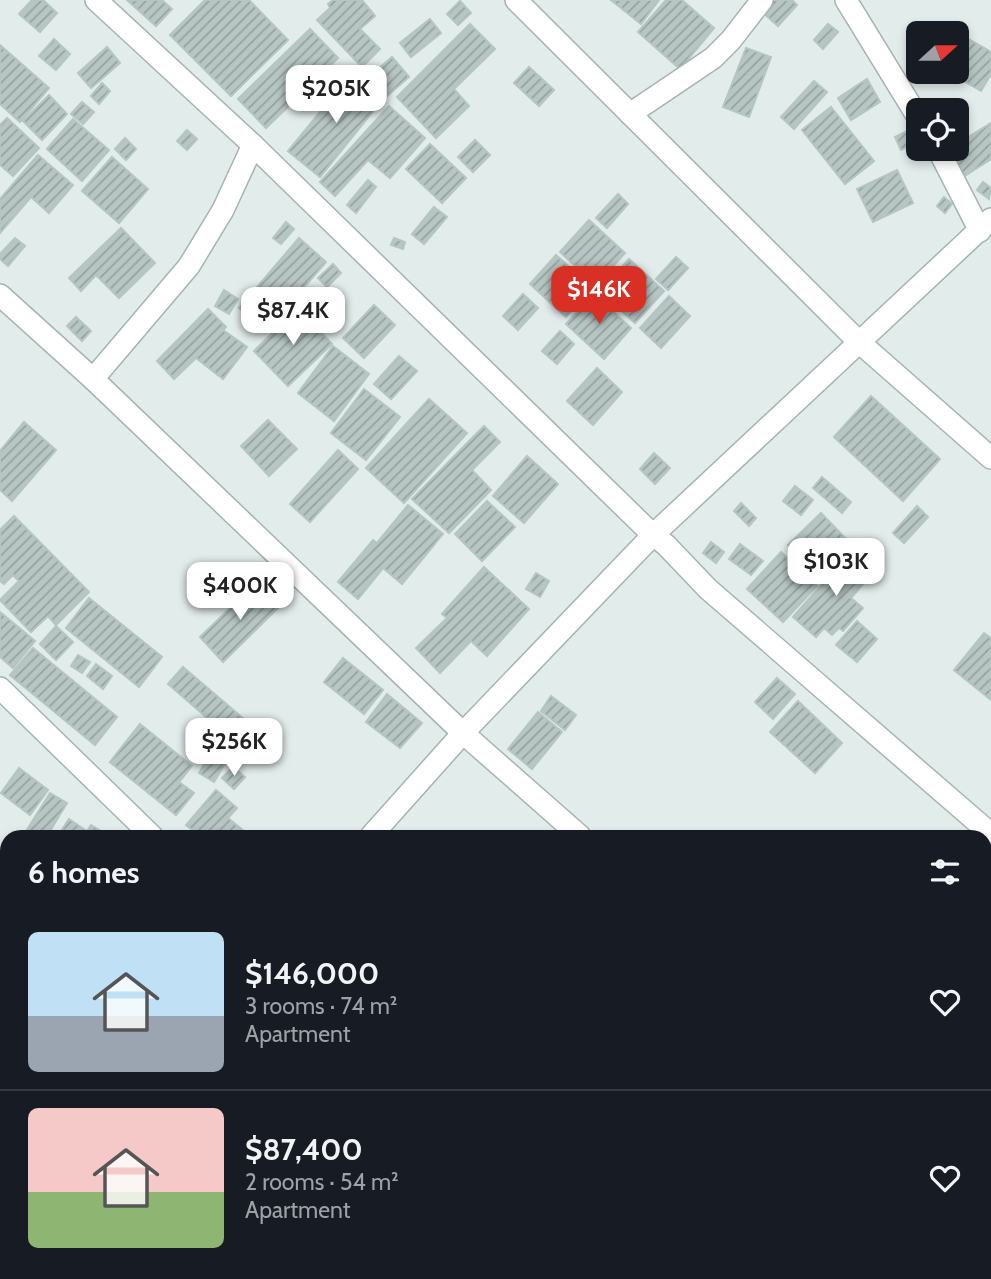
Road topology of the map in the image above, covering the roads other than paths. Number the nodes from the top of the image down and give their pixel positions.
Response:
1 (96, 0) edge
2 (516, 0) edge
3 (762, 0) edge
4 (846, 0) edge
5 (906, 98) edge
6 (630, 114) junction
7 (253, 145) junction
8 (946, 161) edge
9 (986, 225) edge
10 (0, 295) edge
11 (859, 342) junction
12 (93, 379) junction
13 (991, 458) edge
14 (653, 535) junction
15 (0, 688) edge
16 (463, 733) junction
17 (146, 830) edge
18 (376, 830) edge
19 (573, 830) edge
20 (986, 830) edge

1 - 7 street
2 - 6 street
3 - 6 street
4 - 5 street
6 - 11 street
7 - 12 street
7 - 14 street
8 - 9 street
9 - 11 street
10 - 12 street
11 - 13 street
11 - 14 street
12 - 16 street
14 - 16 street
14 - 20 street
15 - 17 street
16 - 18 street
16 - 19 street

